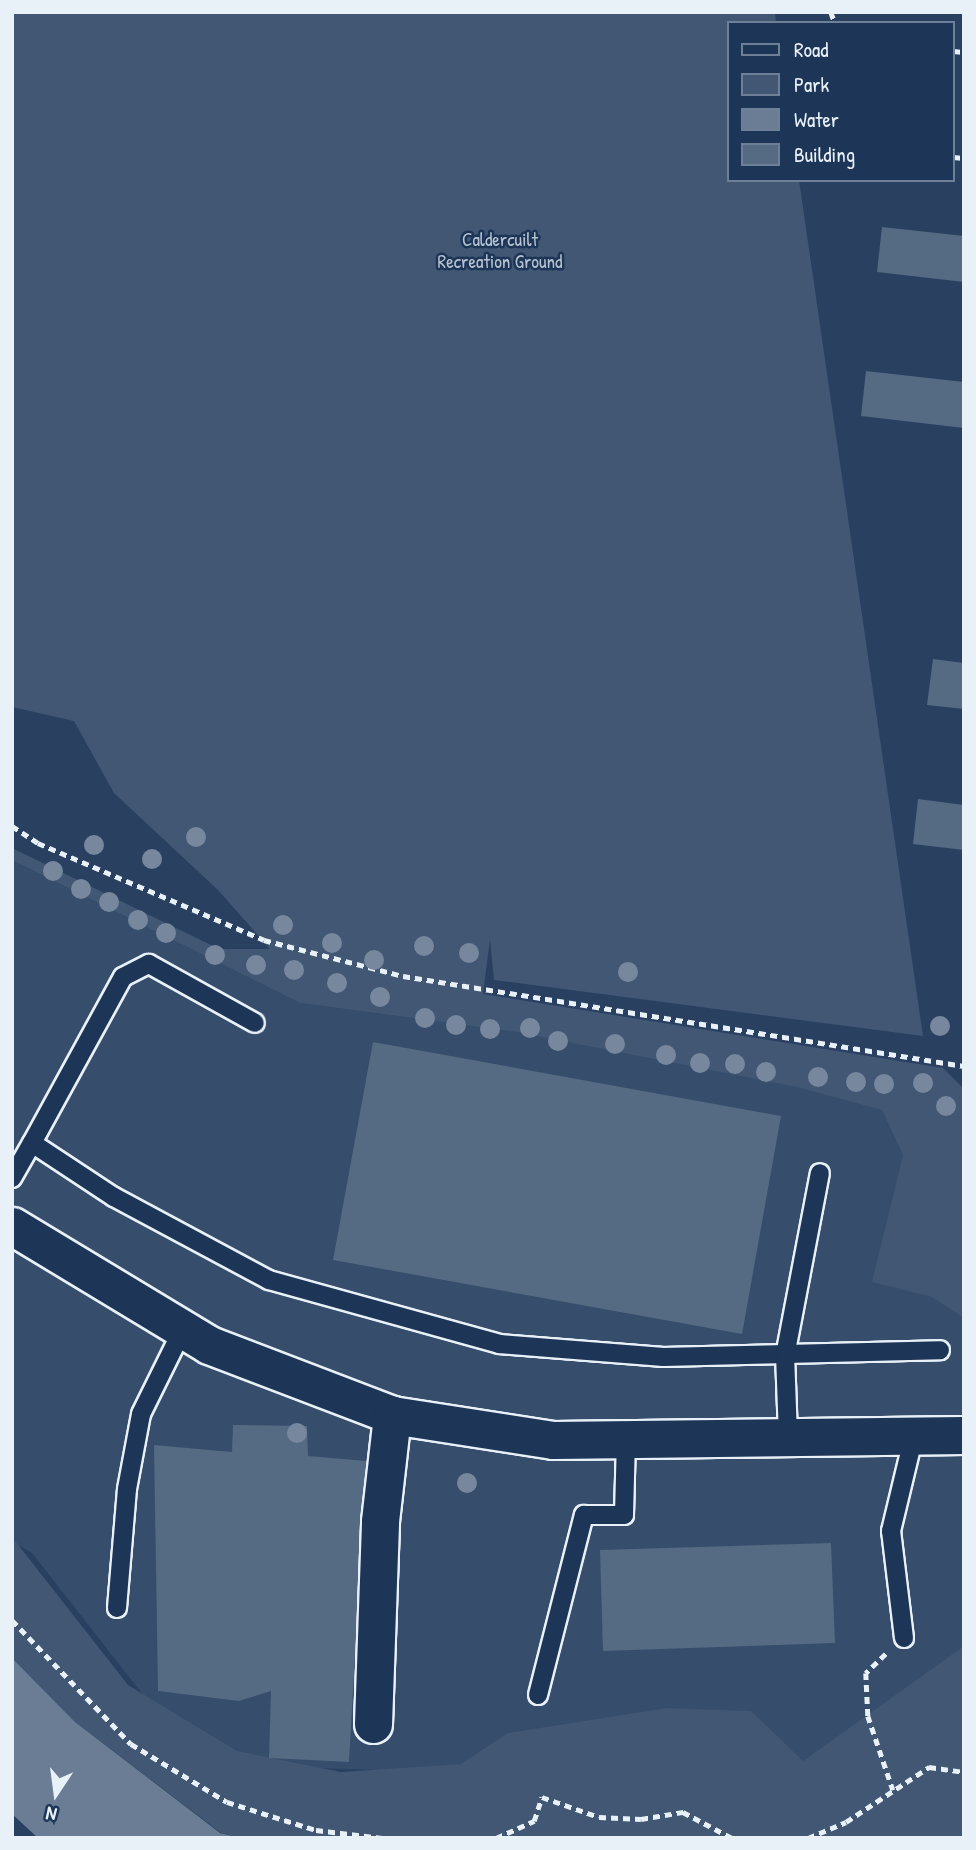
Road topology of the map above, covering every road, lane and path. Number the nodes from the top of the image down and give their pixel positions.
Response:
1 (12, 826) edge
2 (255, 1023) dead end
3 (964, 1066) edge
4 (32, 1143) junction
5 (820, 1173) dead end
6 (12, 1178) edge
7 (12, 1226) edge
8 (183, 1329) junction
9 (940, 1350) dead end
10 (785, 1356) junction
11 (392, 1415) junction
12 (914, 1435) junction
13 (964, 1435) edge
14 (788, 1436) junction
15 (625, 1438) junction
16 (117, 1608) dead end
17 (12, 1620) edge
18 (904, 1639) joint
19 (538, 1695) dead end
20 (373, 1724) dead end
21 (964, 1772) edge
22 (893, 1790) junction
23 (383, 1838) edge
24 (496, 1838) edge
25 (732, 1838) edge
26 (808, 1838) edge

1 - 3 path
2 - 4 lane
4 - 6 lane
4 - 10 lane
5 - 10 lane
7 - 8 street
8 - 11 street
8 - 16 lane
9 - 10 lane
10 - 14 lane
11 - 15 street
11 - 20 street
12 - 13 street
12 - 14 street
12 - 18 lane
14 - 15 street
15 - 19 lane
17 - 23 path
18 - 22 path
21 - 22 path
22 - 26 path
24 - 25 path

